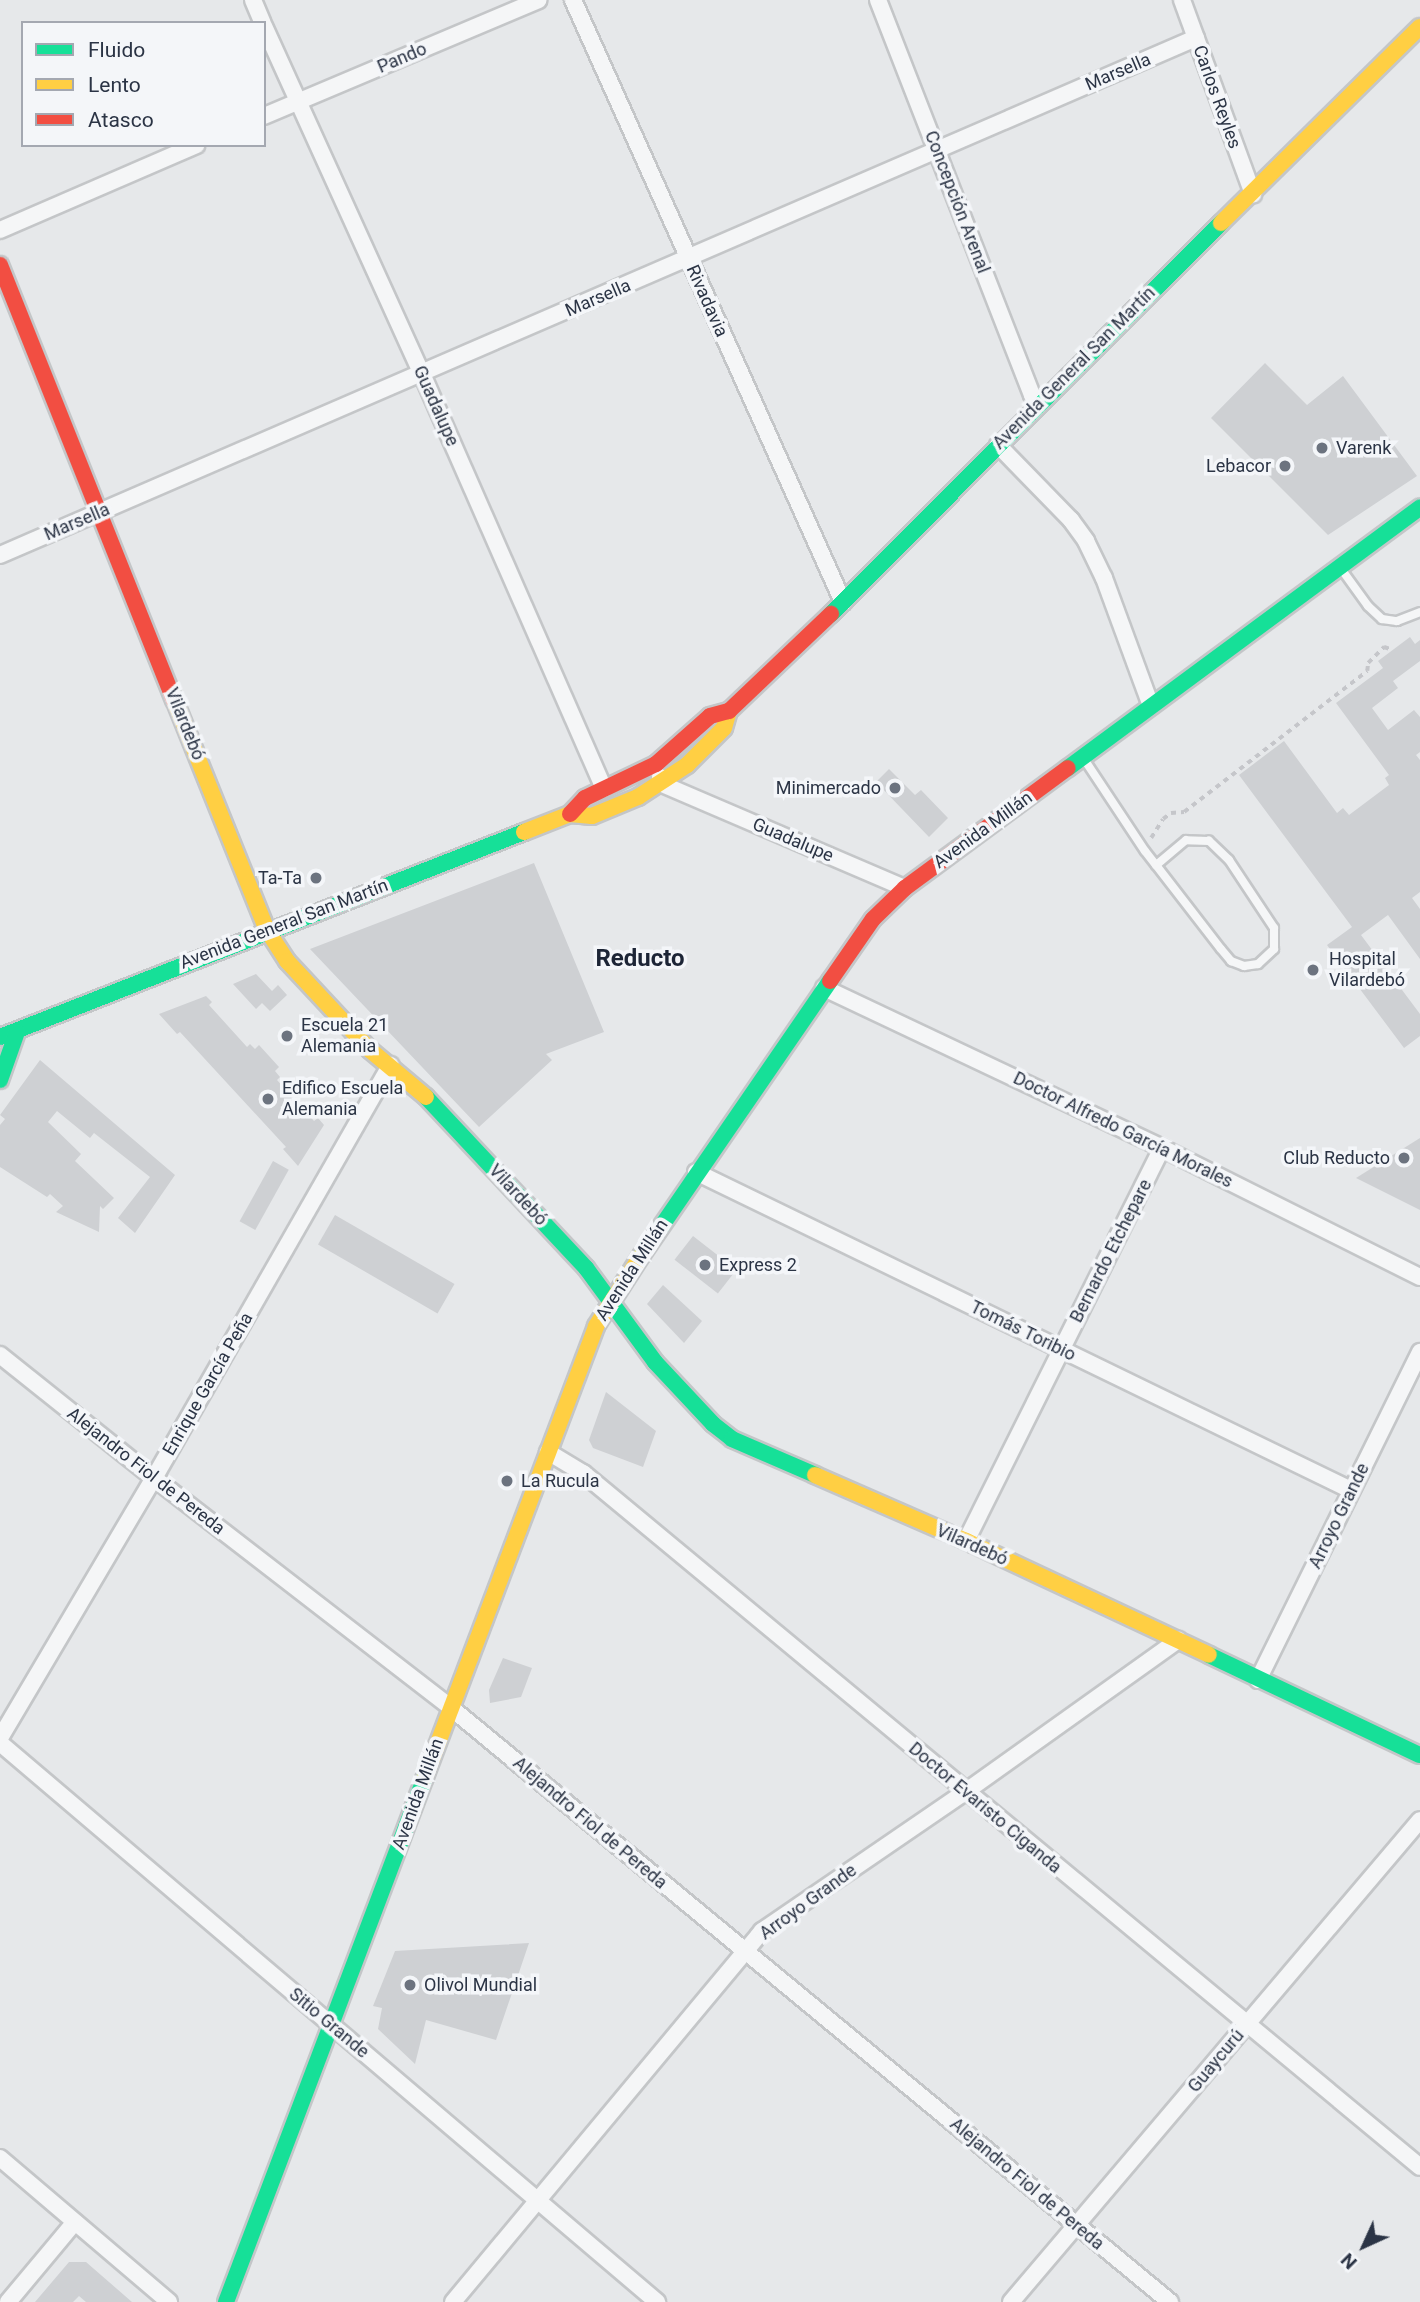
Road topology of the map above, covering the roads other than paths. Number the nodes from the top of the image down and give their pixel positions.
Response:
1 (253, 0) edge
2 (539, 0) edge
3 (573, 0) edge
4 (878, 0) edge
5 (1182, 0) edge
6 (263, 21) edge
7 (1420, 27) edge
8 (266, 29) edge
9 (1196, 38) junction
10 (298, 101) junction
11 (266, 115) edge
12 (191, 147) edge
13 (936, 150) junction
14 (1253, 194) junction
15 (0, 230) edge
16 (688, 259) junction
17 (0, 265) edge
18 (422, 374) junction
19 (1039, 402) junction
20 (998, 445) junction
21 (1420, 508) edge
22 (101, 512) junction
23 (0, 555) edge
24 (1340, 568) junction
25 (843, 602) junction
26 (1420, 612) edge
27 (1151, 706) junction
28 (729, 710) junction
29 (1082, 757) junction
30 (656, 764) junction
31 (662, 784) junction
32 (604, 789) junction
33 (570, 814) junction
34 (1156, 865) junction
35 (905, 888) junction
36 (267, 930) junction
37 (824, 988) junction
38 (17, 1032) junction
39 (0, 1037) edge
40 (391, 1065) junction
41 (0, 1080) edge
42 (1162, 1148) junction
43 (696, 1172) junction
44 (1420, 1277) edge
45 (610, 1302) junction
46 (1062, 1350) junction
47 (1420, 1352) edge
48 (0, 1355) edge
49 (548, 1452) junction
50 (154, 1478) junction
51 (1351, 1490) junction
52 (966, 1542) junction
53 (1178, 1640) junction
54 (1258, 1680) junction
55 (450, 1706) junction
56 (0, 1741) edge
57 (1420, 1755) edge
58 (965, 1792) junction
59 (1420, 1820) edge
60 (745, 1951) junction
61 (1247, 2023) junction
62 (333, 2026) junction
63 (0, 2158) edge
64 (1420, 2167) edge
65 (538, 2202) junction
66 (75, 2222) junction
67 (1076, 2225) junction
68 (8, 2302) edge
69 (169, 2302) edge
70 (226, 2302) edge
71 (453, 2302) edge
72 (657, 2302) edge
73 (1011, 2302) edge
74 (1170, 2302) edge

1 - 6 street, Guadalupe
2 - 10 street, Pando
3 - 16 street, Rivadavia
4 - 13 street, Concepción Arenal
5 - 9 street, Carlos Reyles
7 - 14 main road, Avenida General San Martín
8 - 10 street, Guadalupe
9 - 13 street, Marsella
9 - 14 street, Carlos Reyles
10 - 11 street, Pando
10 - 18 street, Guadalupe
12 - 15 street
13 - 16 street, Marsella
13 - 19 street, Concepción Arenal
14 - 19 main road, Avenida General San Martín
16 - 18 street, Marsella
16 - 25 street, Rivadavia
17 - 22 main road, Vilardebó
18 - 22 street, Marsella
18 - 32 street, Guadalupe
19 - 20 main road, Avenida General San Martín
20 - 25 main road, Avenida General San Martín
20 - 27 street
21 - 24 main road, Avenida Millán
22 - 23 street, Marsella
22 - 36 main road, Vilardebó
24 - 26 lane
24 - 27 main road, Avenida Millán
25 - 28 main road, Avenida General San Martín
27 - 29 main road, Avenida Millán
28 - 30 main road, Avenida General San Martín
28 - 31 main road, Avenida General San Martín
29 - 34 lane
29 - 35 main road, Avenida Millán
30 - 31 street
30 - 32 main road, Avenida General San Martín
31 - 33 main road, Avenida General San Martín
31 - 35 street, Guadalupe
32 - 33 main road, Avenida General San Martín
33 - 36 main road, Avenida General San Martín
34 - 34 lane
35 - 37 main road, Avenida Millán
36 - 38 main road, Avenida General San Martín
36 - 40 main road, Vilardebó
37 - 42 street, Doctor Alfredo García Morales
37 - 43 main road, Avenida Millán
38 - 39 main road, Avenida General San Martín
38 - 41 main road
40 - 45 main road, Vilardebó
40 - 50 street, Enrique García Peña
42 - 44 street, Doctor Alfredo García Morales
42 - 46 street, Bernardo Etchepare
43 - 45 main road, Avenida Millán
43 - 46 street, Tomás Toribio
45 - 49 main road, Avenida Millán
45 - 52 main road, Vilardebó
46 - 51 street, Tomás Toribio
46 - 52 street, Bernardo Etchepare
47 - 51 street, Arroyo Grande
48 - 50 street, Alejandro Fiol de Pereda
49 - 55 main road, Avenida Millán
49 - 58 street, Doctor Evaristo Ciganda
50 - 55 street, Alejandro Fiol de Pereda
50 - 56 street, Enrique García Peña
51 - 54 street, Arroyo Grande
52 - 53 main road, Vilardebó
53 - 54 main road, Vilardebó
53 - 58 street, Arroyo Grande
54 - 57 main road, Vilardebó
55 - 60 street, Alejandro Fiol de Pereda
55 - 62 main road, Avenida Millán
56 - 62 street, Sitio Grande
58 - 60 street, Arroyo Grande
58 - 61 street, Doctor Evaristo Ciganda
59 - 61 street, Guaycurú
60 - 65 street, Arroyo Grande
60 - 67 street, Alejandro Fiol de Pereda
61 - 64 street, Doctor Evaristo Ciganda
61 - 67 street, Guaycurú
62 - 65 street, Sitio Grande
62 - 70 main road, Avenida Millán
63 - 66 street
65 - 71 street, Arroyo Grande
65 - 72 street, Sitio Grande
66 - 68 street
66 - 69 street
67 - 73 street, Guaycurú
67 - 74 street, Alejandro Fiol de Pereda

